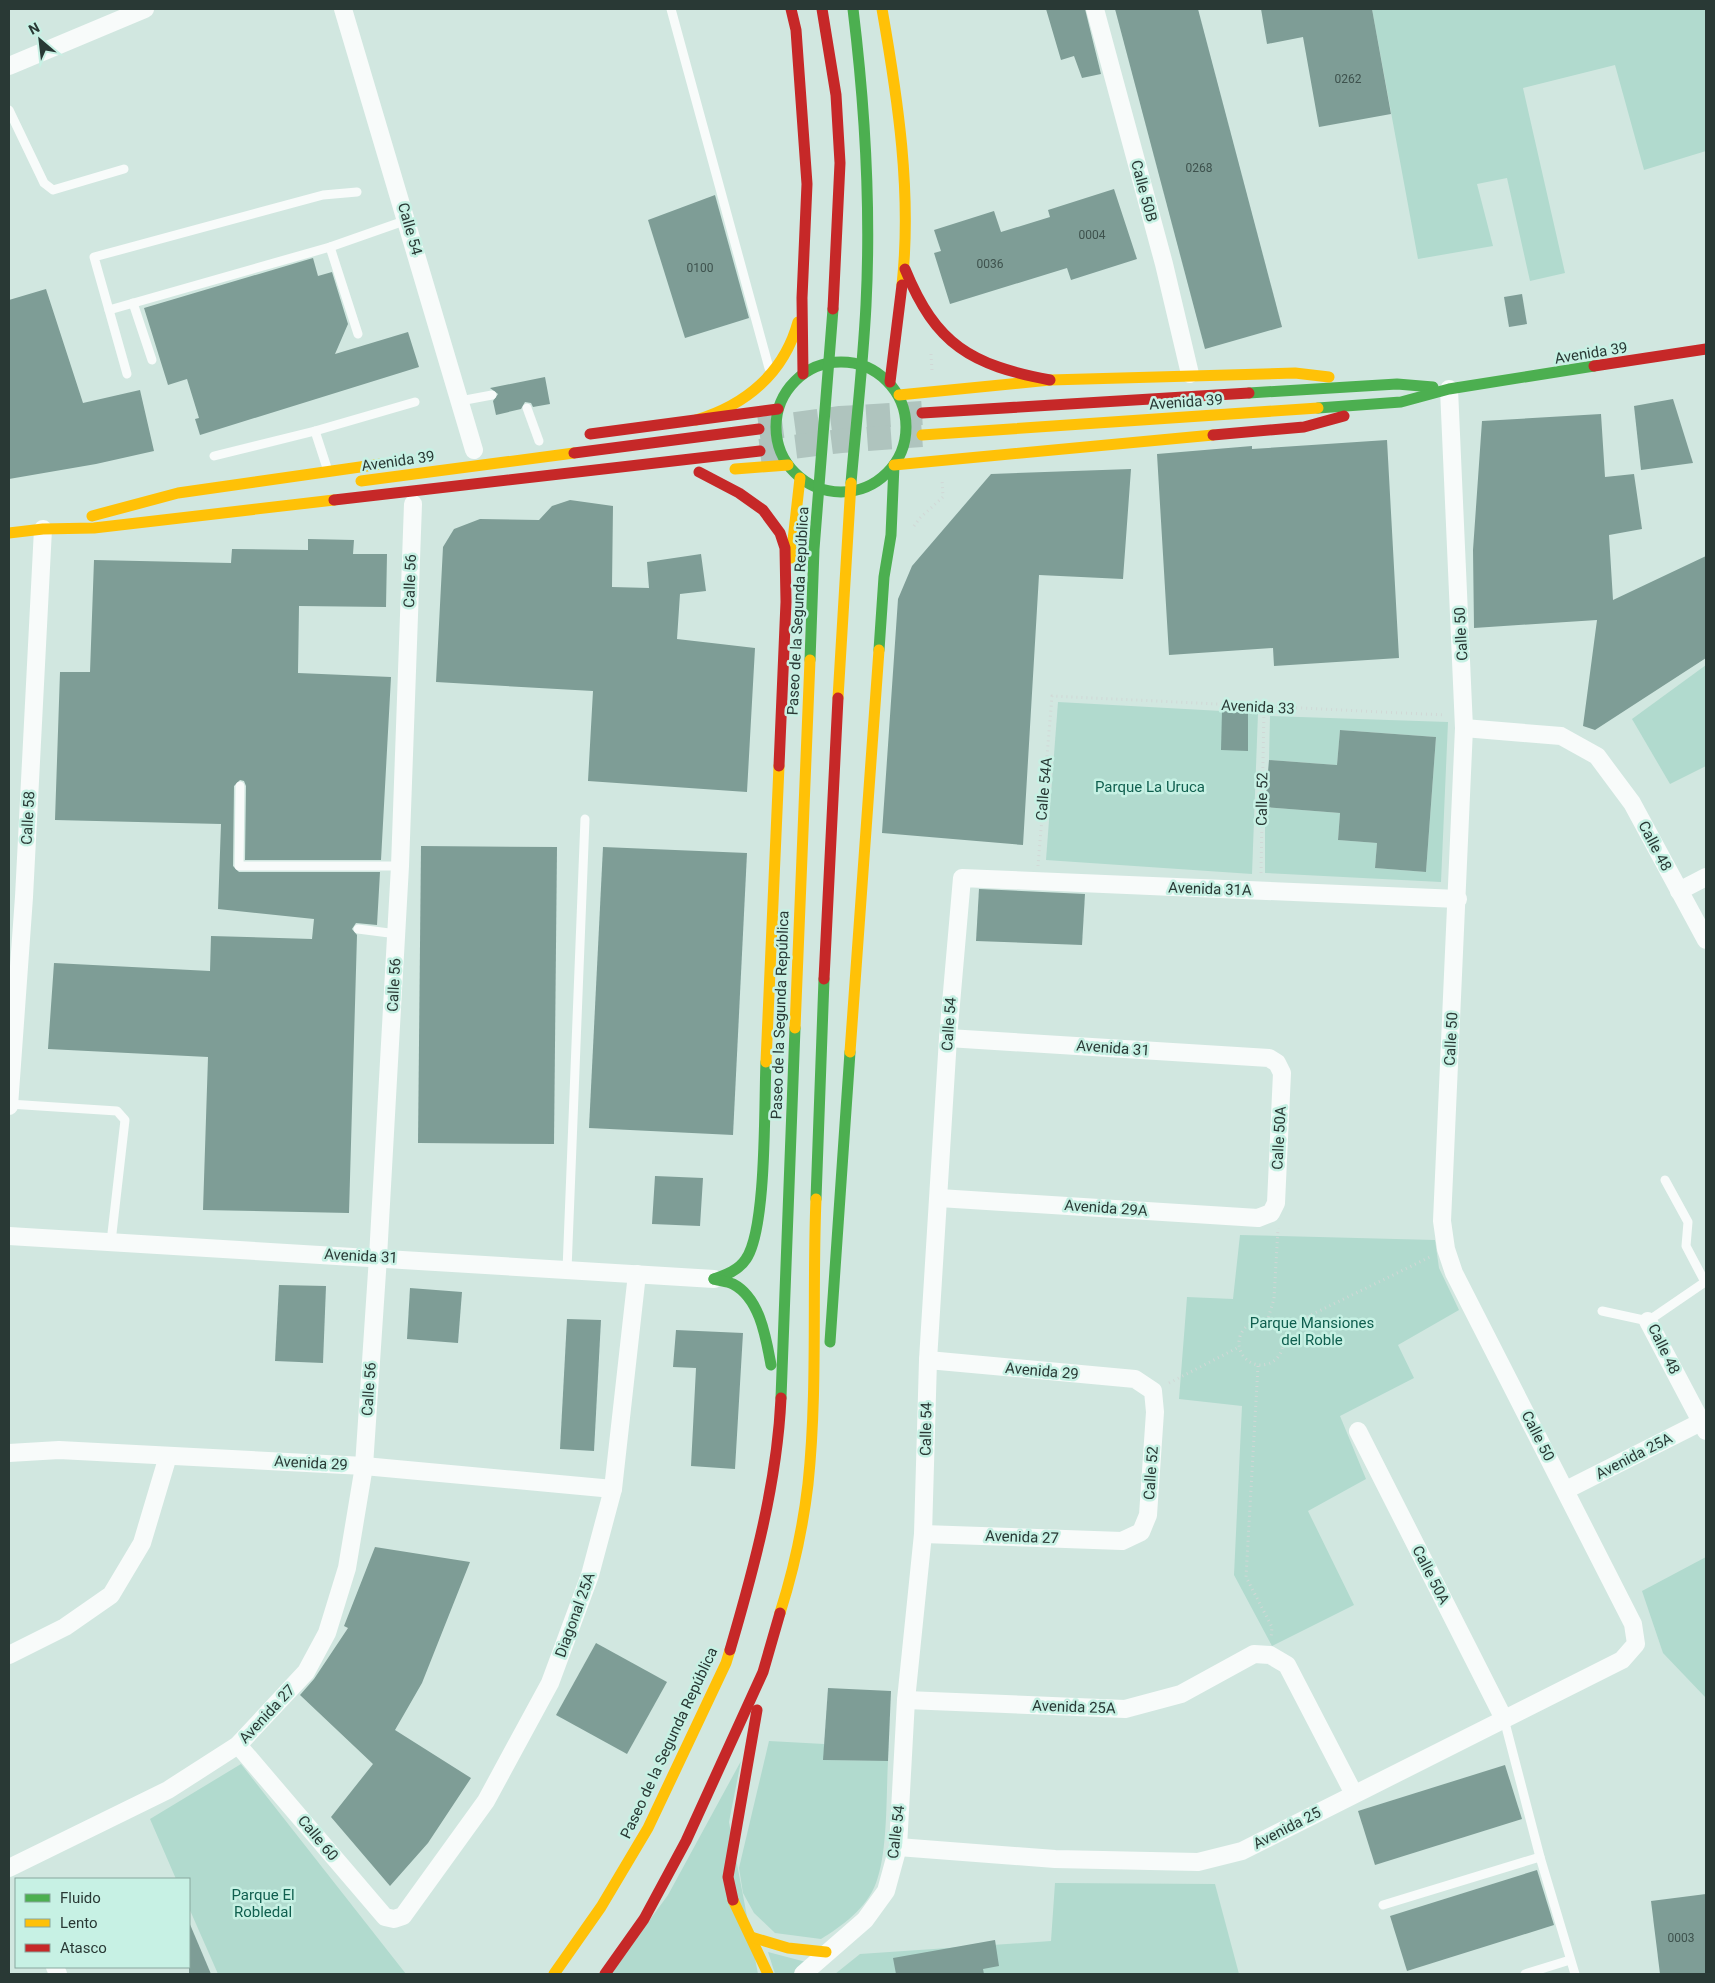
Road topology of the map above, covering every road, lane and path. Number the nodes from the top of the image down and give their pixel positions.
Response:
1 (145, 9) edge
2 (343, 9) edge
3 (671, 9) edge
4 (791, 9) edge
5 (822, 9) edge
6 (853, 9) edge
7 (882, 9) edge
8 (1095, 9) edge
9 (9, 66) edge
10 (9, 110) edge
11 (124, 169) dead end
12 (357, 192) dead end
13 (407, 220) junction
14 (330, 247) junction
15 (904, 265) junction
16 (802, 298) junction
17 (133, 304) junction
18 (109, 310) junction
19 (358, 334) dead end
20 (930, 348) dead end
21 (1706, 349) edge
22 (152, 360) dead end
23 (127, 374) dead end
24 (803, 374) junction
25 (1190, 374) junction
26 (772, 375) junction
27 (1050, 380) junction
28 (890, 382) junction
29 (1397, 384) junction
30 (1449, 389) junction
31 (934, 392) junction
32 (492, 395) dead end
33 (899, 395) junction
34 (460, 401) junction
35 (415, 402) dead end
36 (1401, 402) junction
37 (527, 408) dead end
38 (778, 410) junction
39 (922, 413) tunnel mouth
40 (696, 420) junction
41 (759, 429) tunnel mouth
42 (315, 431) junction
43 (922, 435) tunnel mouth
44 (577, 436) dead end
45 (539, 441) dead end
46 (474, 450) dead end
47 (760, 451) tunnel mouth
48 (214, 456) dead end
49 (941, 461) junction
50 (396, 462) dead end
51 (788, 465) junction
52 (894, 465) junction
53 (328, 472) junction
54 (800, 478) junction
55 (346, 483) dead end
56 (413, 504) dead end
57 (179, 506) dead end
58 (374, 507) dead end
59 (81, 518) junction
60 (94, 528) junction
61 (43, 529) junction
62 (911, 532) dead end
63 (9, 533) edge
64 (786, 602) junction
65 (1052, 696) joint
66 (1264, 708) junction
67 (1464, 722) junction
68 (240, 786) dead end
69 (585, 819) dead end
70 (400, 866) junction
71 (1706, 877) edge
72 (962, 878) joint
73 (1036, 881) junction
74 (1260, 891) junction
75 (1679, 892) junction
76 (16, 898) edge
77 (1458, 899) junction
78 (358, 928) dead end
79 (397, 934) junction
80 (1706, 940) edge
81 (948, 1038) junction
82 (1278, 1063) joint
83 (9, 1105) edge
84 (1666, 1180) dead end
85 (939, 1198) junction
86 (760, 1206) junction
87 (1271, 1214) junction
88 (9, 1236) edge
89 (111, 1242) junction
90 (765, 1245) dead end
91 (1446, 1249) junction
92 (378, 1257) junction
93 (567, 1270) junction
94 (637, 1274) junction
95 (714, 1279) junction
96 (772, 1294) dead end
97 (1602, 1310) dead end
98 (1648, 1321) junction
99 (1267, 1322) junction
100 (1280, 1330) junction
101 (1239, 1346) junction
102 (781, 1352) junction
103 (829, 1355) dead end
104 (928, 1360) junction
105 (1258, 1366) junction
106 (826, 1373) dead end
107 (1152, 1391) junction
108 (780, 1417) junction
109 (1704, 1427) edge
110 (1358, 1431) dead end
111 (9, 1453) edge
112 (168, 1456) junction
113 (364, 1466) junction
114 (808, 1484) junction
115 (613, 1489) junction
116 (1566, 1490) junction
117 (923, 1534) junction
118 (1122, 1541) joint
119 (1636, 1644) joint
120 (1270, 1654) junction
121 (9, 1655) edge
122 (763, 1672) junction
123 (906, 1700) junction
124 (1504, 1719) junction
125 (238, 1745) junction
126 (1354, 1794) junction
127 (898, 1847) junction
128 (1540, 1857) junction
129 (12, 1871) edge
130 (1383, 1905) dead end
131 (403, 1916) joint
132 (751, 1937) junction
133 (826, 1952) junction
134 (1570, 1960) junction
135 (554, 1974) edge
136 (605, 1974) edge
137 (768, 1974) edge
138 (803, 1974) edge
139 (1525, 1974) edge
140 (1574, 1974) edge

1 - 9 street
2 - 13 street, Calle 54
3 - 26 lane
4 - 16 main road
5 - 102 main road, Paseo de la Segunda República
6 - 114 main road
7 - 15 main road
8 - 25 street, Calle 50B
10 - 11 lane
12 - 18 lane
13 - 14 lane
13 - 34 street, Calle 54
14 - 17 lane
14 - 19 lane
15 - 27 main road
15 - 28 main road
16 - 24 main road
16 - 26 main road
17 - 18 lane
17 - 22 lane
18 - 23 lane
20 - 31 path
21 - 30 main road, Avenida 39
24 - 28 main road
24 - 38 main road
25 - 27 main road
25 - 29 main road
26 - 40 main road
27 - 31 main road
28 - 33 main road
29 - 30 main road, Avenida 39
29 - 39 main road, Avenida 39
30 - 36 main road, Avenida 39
30 - 67 street, Calle 50
31 - 33 main road
32 - 34 lane
33 - 52 main road
34 - 46 street, Calle 54
35 - 42 lane
36 - 43 main road, Avenida 39
36 - 49 main road
37 - 45 lane
38 - 40 main road
38 - 51 main road
40 - 44 main road
41 - 55 main road, Avenida 39
42 - 48 lane
42 - 53 lane
47 - 60 main road, Avenida 39
49 - 52 main road
49 - 62 path
50 - 53 main road
51 - 54 main road
51 - 64 main road
52 - 54 main road
52 - 103 main road
53 - 59 main road
54 - 64 main road
56 - 70 street, Calle 56
57 - 59 main road, Avenida 39
58 - 60 main road
59 - 61 main road, Avenida 39
60 - 61 main road, Avenida 39
61 - 63 main road, Avenida 39
61 - 76 street, Calle 58
64 - 86 main road
65 - 66 path, Avenida 33
65 - 73 path, Calle 54A
66 - 67 path, Avenida 33
66 - 74 path, Calle 52
67 - 75 street, Calle 48
67 - 77 street, Calle 50
68 - 70 lane
69 - 93 lane
70 - 79 street, Calle 56
71 - 75 street
72 - 73 street, Avenida 31A
72 - 81 street, Calle 54
73 - 74 street, Avenida 31A
74 - 77 street, Avenida 31A
75 - 80 street, Calle 48
76 - 83 street, Calle 58
77 - 91 street, Calle 50
78 - 79 lane
79 - 92 street, Calle 56
81 - 82 street, Avenida 31
81 - 85 street, Calle 54
82 - 87 street, Calle 50A
83 - 89 lane
84 - 98 lane, Calle 48
85 - 87 street, Avenida 29A
85 - 104 street, Calle 54
86 - 90 main road
86 - 95 main road
87 - 99 path
88 - 89 street, Avenida 31
89 - 92 street, Avenida 31
91 - 100 path
91 - 116 street, Calle 50
92 - 93 street, Avenida 31
92 - 113 street, Calle 56
93 - 94 street, Avenida 31
94 - 95 street, Avenida 31
94 - 115 street, Diagonal 25A
95 - 108 main road
96 - 102 main road
97 - 98 lane
98 - 109 street, Calle 48
99 - 100 path
99 - 101 path
100 - 105 path
101 - 105 path
101 - 107 path
102 - 108 main road, Paseo de la Segunda República
104 - 107 street, Avenida 29
104 - 117 street, Calle 54
105 - 120 path
106 - 114 main road
107 - 118 street, Calle 52
108 - 135 main road, Paseo de la Segunda República
109 - 116 street, Avenida 25A
110 - 124 street, Calle 50A
111 - 112 street, Avenida 29
112 - 113 street, Avenida 29
112 - 121 street
113 - 115 street, Avenida 29
113 - 125 street, Avenida 27
114 - 122 main road
115 - 131 street, Diagonal 25A
116 - 119 street, Calle 50
117 - 118 street, Avenida 27
117 - 123 street, Calle 54
119 - 124 street, Avenida 25
120 - 123 street, Avenida 25A
120 - 126 street
122 - 132 main road
122 - 136 main road
123 - 127 street, Calle 54
124 - 126 street, Avenida 25
124 - 128 lane
125 - 129 street, Avenida 27
125 - 131 street, Calle 60
126 - 127 street, Avenida 25
127 - 133 street, Calle 54
128 - 130 lane
128 - 134 lane
132 - 133 main road
132 - 137 main road
133 - 138 street, Calle 54
134 - 139 lane
134 - 140 lane

